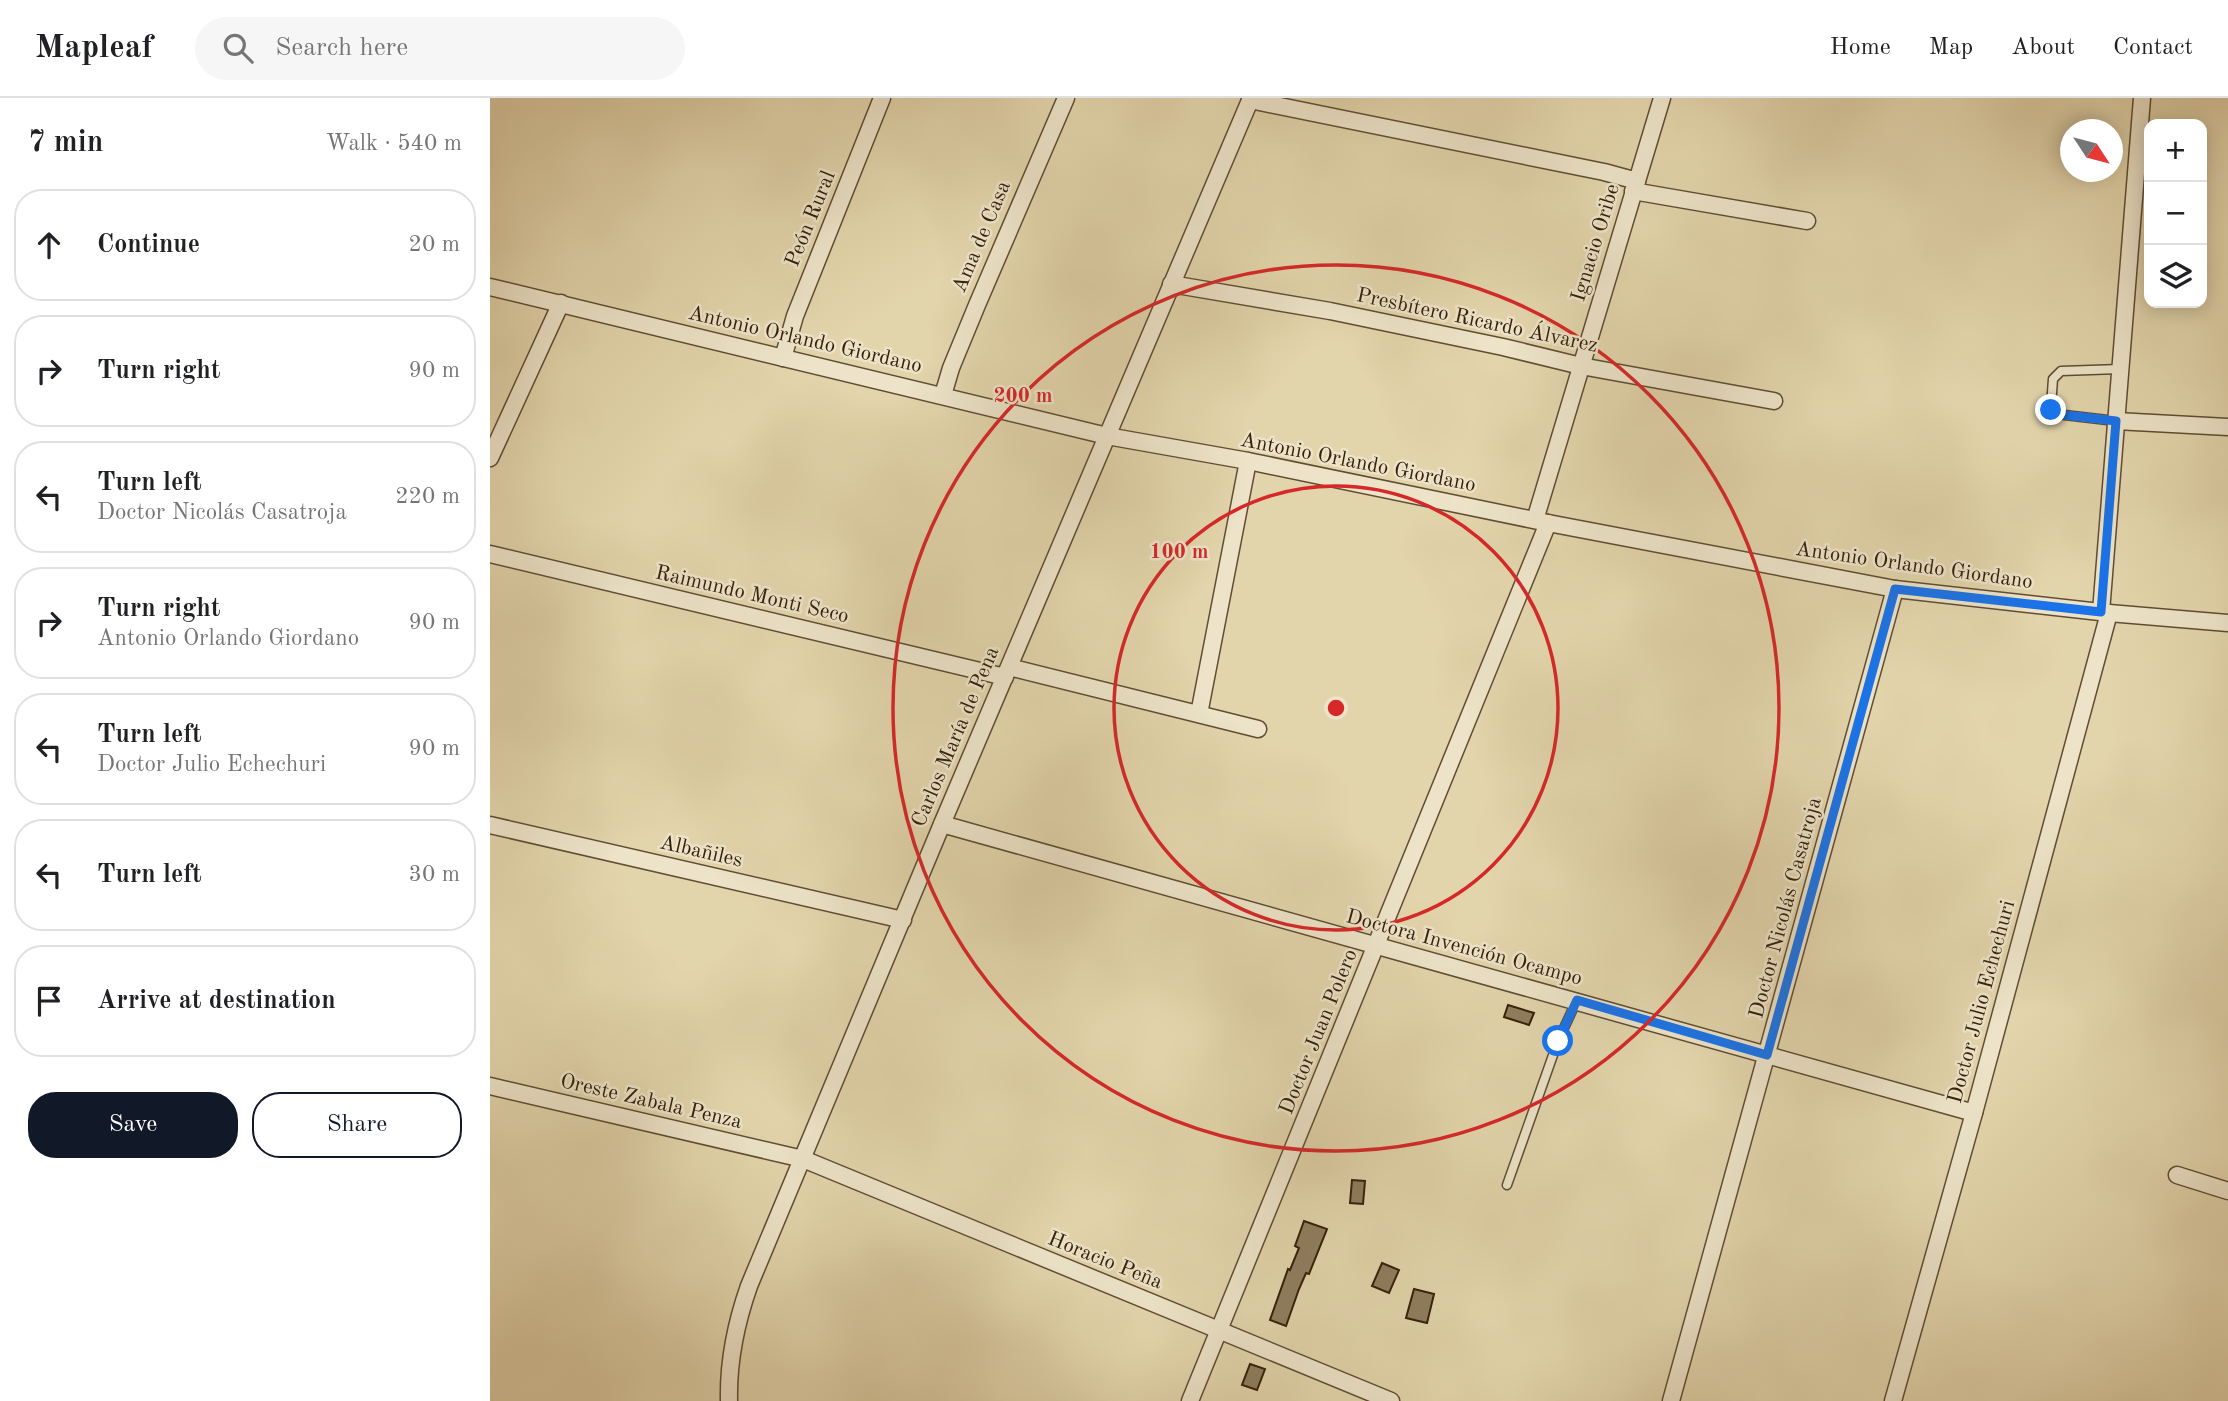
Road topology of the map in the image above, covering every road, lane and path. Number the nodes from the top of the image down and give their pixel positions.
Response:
1 (882, 98) edge
2 (1066, 98) edge
3 (1662, 98) edge
4 (2142, 98) edge
5 (1251, 99) edge
6 (1635, 186) junction
7 (1808, 221) dead end
8 (1171, 284) junction
9 (490, 287) edge
10 (561, 303) junction
11 (783, 358) junction
12 (1581, 366) junction
13 (2120, 369) junction
14 (943, 395) junction
15 (1774, 401) dead end
16 (2116, 421) junction
17 (2228, 427) edge
18 (1107, 436) junction
19 (490, 458) edge
20 (1248, 461) junction
21 (1542, 522) junction
22 (490, 554) edge
23 (1895, 589) junction
24 (2105, 613) junction
25 (2228, 623) edge
26 (1007, 672) junction
27 (1199, 714) junction
28 (1258, 729) dead end
29 (942, 824) junction
30 (490, 825) edge
31 (903, 920) junction
32 (1377, 946) junction
33 (1577, 1000) junction
34 (1767, 1055) junction
35 (490, 1086) edge
36 (1975, 1113) junction
37 (803, 1158) junction
38 (2177, 1175) dead end
39 (1507, 1185) dead end
40 (2228, 1191) edge
41 (1219, 1331) junction
42 (729, 1401) edge
43 (1190, 1401) edge
44 (1391, 1401) edge
45 (1671, 1401) edge
46 (1892, 1401) edge

1 - 11 street, Peón Rural
2 - 14 street, Ama de Casa
3 - 6 street, Ignacio Oribe
4 - 13 street, Doctor Julio Echechuri
5 - 6 street
5 - 8 street, Carlos María de Pena
6 - 7 street
6 - 12 street, Ignacio Oribe
8 - 12 street, Presbítero Ricardo Álvarez
8 - 18 street, Carlos María de Pena
9 - 10 street, Antonio Orlando Giordano
10 - 11 street, Antonio Orlando Giordano
10 - 19 street
11 - 14 street, Antonio Orlando Giordano
12 - 15 street, Presbítero Ricardo Álvarez
12 - 21 street, Ignacio Oribe
13 - 16 street, Doctor Julio Echechuri
13 - 16 lane
14 - 18 street, Antonio Orlando Giordano
16 - 17 street
16 - 24 street, Doctor Julio Echechuri
18 - 20 street, Antonio Orlando Giordano
18 - 26 street, Carlos María de Pena
20 - 21 street, Antonio Orlando Giordano
20 - 27 street
21 - 23 street, Antonio Orlando Giordano
21 - 32 street, Doctor Juan Polero
22 - 26 street, Raimundo Monti Seco
23 - 24 street, Antonio Orlando Giordano
23 - 34 street, Doctor Nicolás Casatroja
24 - 25 street, Antonio Orlando Giordano
24 - 36 street, Doctor Julio Echechuri
26 - 27 street, Raimundo Monti Seco
26 - 29 street, Carlos María de Pena
27 - 28 street, Raimundo Monti Seco
29 - 31 street, Carlos María de Pena
29 - 32 street, Doctora Invención Ocampo
30 - 31 street, Albañiles
31 - 37 street, Carlos María de Pena
32 - 33 street, Doctora Invención Ocampo
32 - 41 street, Doctor Juan Polero
33 - 34 street, Doctora Invención Ocampo
33 - 39 lane
34 - 36 street, Doctora Invención Ocampo
34 - 45 street, Doctor Nicolás Casatroja
35 - 37 street, Oreste Zabala Penza
36 - 46 street, Doctor Julio Echechuri
37 - 41 street, Horacio Peña
37 - 42 street, Carlos María de Pena
38 - 40 street
41 - 43 street, Doctor Juan Polero
41 - 44 street, Horacio Peña

